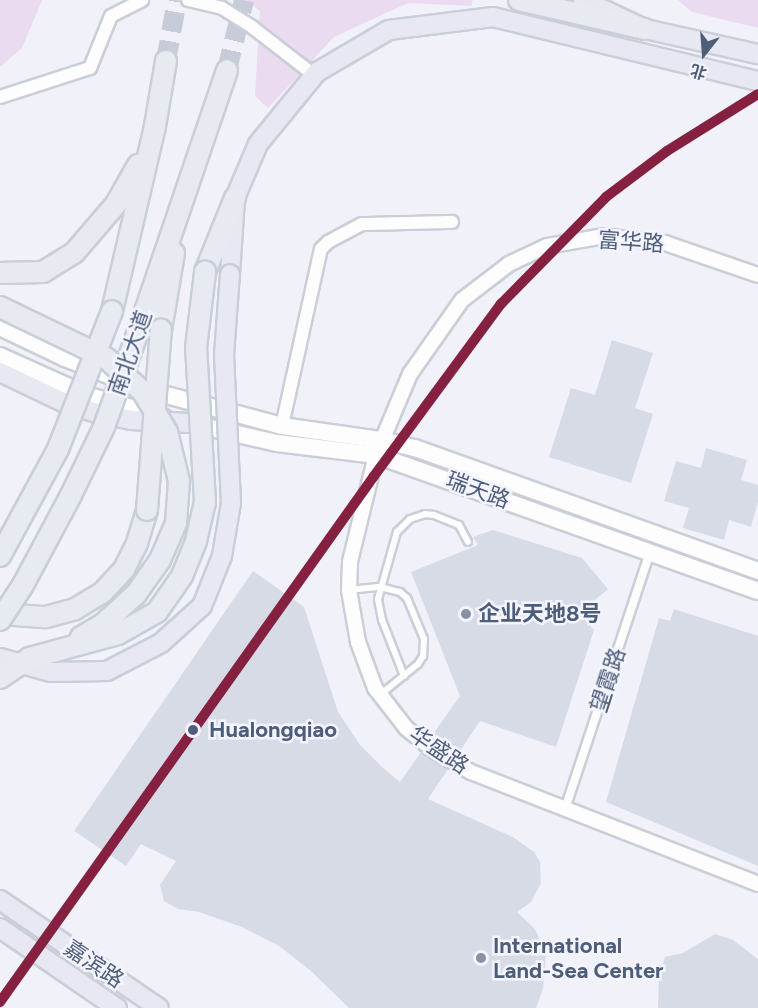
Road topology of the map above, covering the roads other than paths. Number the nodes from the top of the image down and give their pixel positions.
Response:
1 (142, 0) edge
2 (188, 0) edge
3 (519, 0) edge
4 (583, 0) edge
5 (645, 29) junction
6 (758, 54) edge
7 (166, 61) tunnel mouth
8 (227, 70) tunnel mouth
9 (314, 75) junction
10 (758, 81) edge
11 (0, 97) edge
12 (155, 126) junction
13 (185, 190) junction
14 (235, 198) junction
15 (452, 222) dead end
16 (0, 273) edge
17 (758, 275) edge
18 (0, 307) edge
19 (0, 327) edge
20 (0, 356) edge
21 (0, 372) edge
22 (189, 423) junction
23 (282, 426) junction
24 (379, 447) junction
25 (468, 542) dead end
26 (650, 552) junction
27 (0, 556) edge
28 (758, 570) edge
29 (380, 587) junction
30 (349, 590) junction
31 (758, 591) edge
32 (0, 610) edge
33 (0, 620) edge
34 (66, 646) junction
35 (0, 658) edge
36 (404, 676) junction
37 (0, 678) edge
38 (380, 694) junction
39 (565, 809) junction
40 (758, 884) edge
41 (0, 900) edge
42 (6, 933) edge
43 (117, 1008) edge
44 (159, 1008) edge

1 - 11 street
2 - 9 street
3 - 5 highway
4 - 5 main road
5 - 6 main road
7 - 12 highway, 南北大道
8 - 13 highway, 南北大道
9 - 10 main road
9 - 14 main road
12 - 16 highway
12 - 27 highway, 南北大道, bridge
13 - 32 highway, bridge
13 - 33 highway, 南北大道, bridge
14 - 34 highway, bridge
14 - 35 main road, bridge
15 - 23 street
17 - 24 street, 富华路
18 - 34 highway, bridge
19 - 23 main road, 瑞天路
20 - 22 main road, 瑞天路
21 - 22 main road
22 - 24 main road, 瑞天路
23 - 24 main road, 瑞天路
24 - 26 main road, 瑞天路
24 - 28 main road, 瑞天路
24 - 30 street, 华盛路
25 - 29 lane
26 - 31 main road, 瑞天路
26 - 39 street, 望霞路
29 - 30 lane
29 - 36 lane
29 - 36 lane
30 - 38 street, 华盛路
34 - 37 highway, bridge
36 - 38 lane
38 - 39 street, 华盛路
39 - 40 street, 华盛路
41 - 44 main road, 嘉滨路
42 - 43 main road, 嘉滨路

